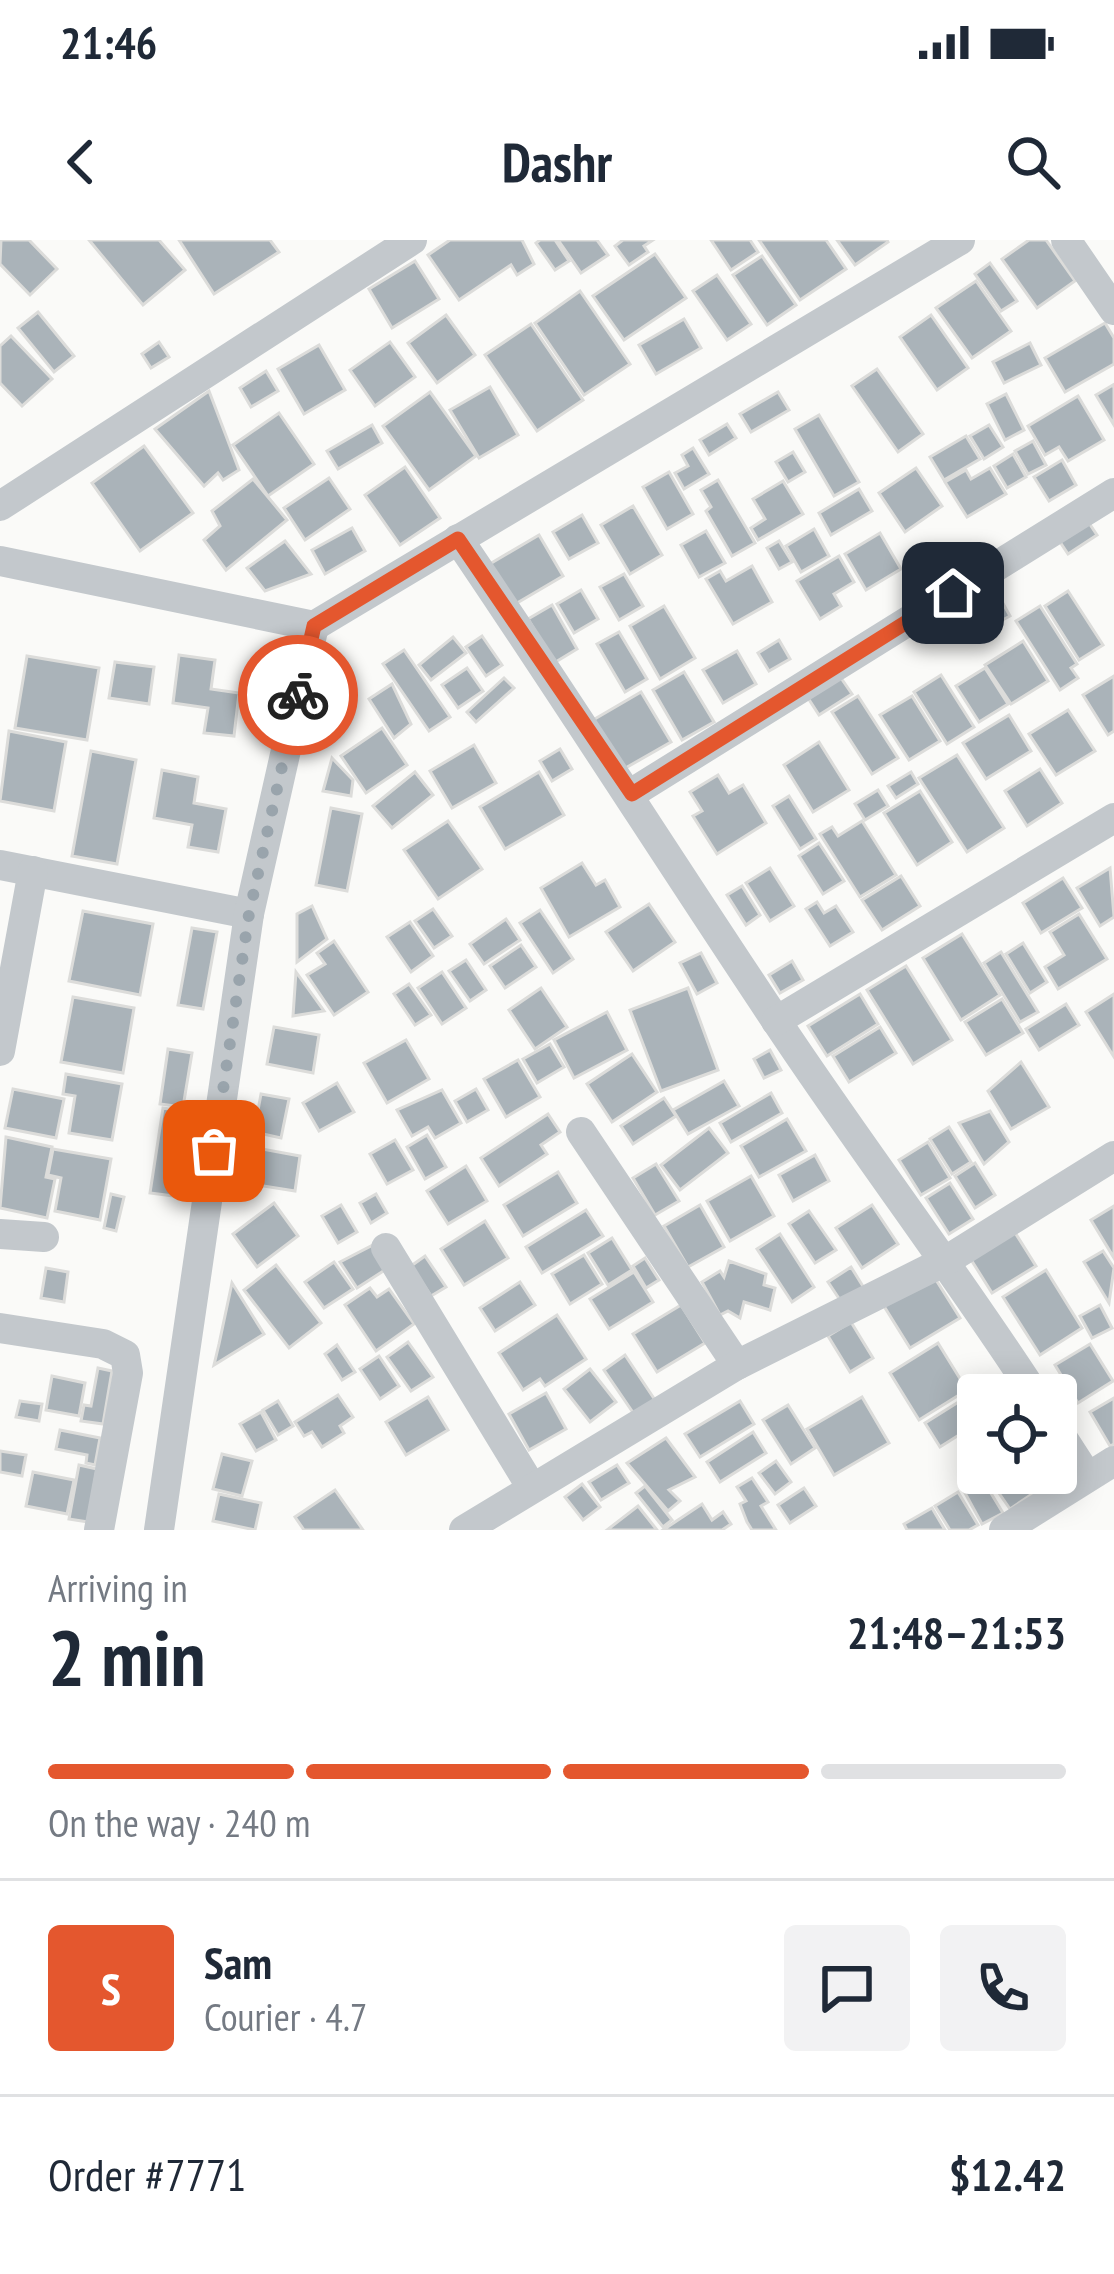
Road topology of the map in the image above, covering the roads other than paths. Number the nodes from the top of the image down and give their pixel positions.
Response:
1 (412, 240) edge
2 (960, 240) edge
3 (1066, 240) edge
4 (1114, 310) edge
5 (1114, 493) edge
6 (0, 506) edge
7 (458, 539) junction
8 (0, 561) edge
9 (314, 626) junction
10 (632, 794) junction
11 (1114, 818) edge
12 (0, 865) edge
13 (33, 871) junction
14 (249, 914) junction
15 (776, 1021) junction
16 (0, 1051) edge
17 (581, 1132) dead end
18 (1114, 1156) edge
19 (0, 1234) edge
20 (44, 1237) dead end
21 (386, 1248) dead end
22 (947, 1260) junction
23 (0, 1328) edge
24 (737, 1365) junction
25 (1021, 1374) edge
26 (1077, 1447) edge
27 (1101, 1468) edge
28 (532, 1488) junction
29 (99, 1530) edge
30 (159, 1530) edge
31 (464, 1530) edge
32 (1004, 1530) edge

1 - 6 street
2 - 7 street
3 - 4 street
5 - 10 street
7 - 9 street
7 - 10 street
8 - 9 street
9 - 14 street
10 - 15 street
11 - 15 street
12 - 13 street
13 - 14 street
13 - 16 street
14 - 30 street
15 - 22 street
17 - 24 street
18 - 22 street
19 - 20 street
21 - 28 street
22 - 24 street
22 - 25 street
23 - 29 street
24 - 28 street
26 - 27 street
27 - 32 street
28 - 31 street

